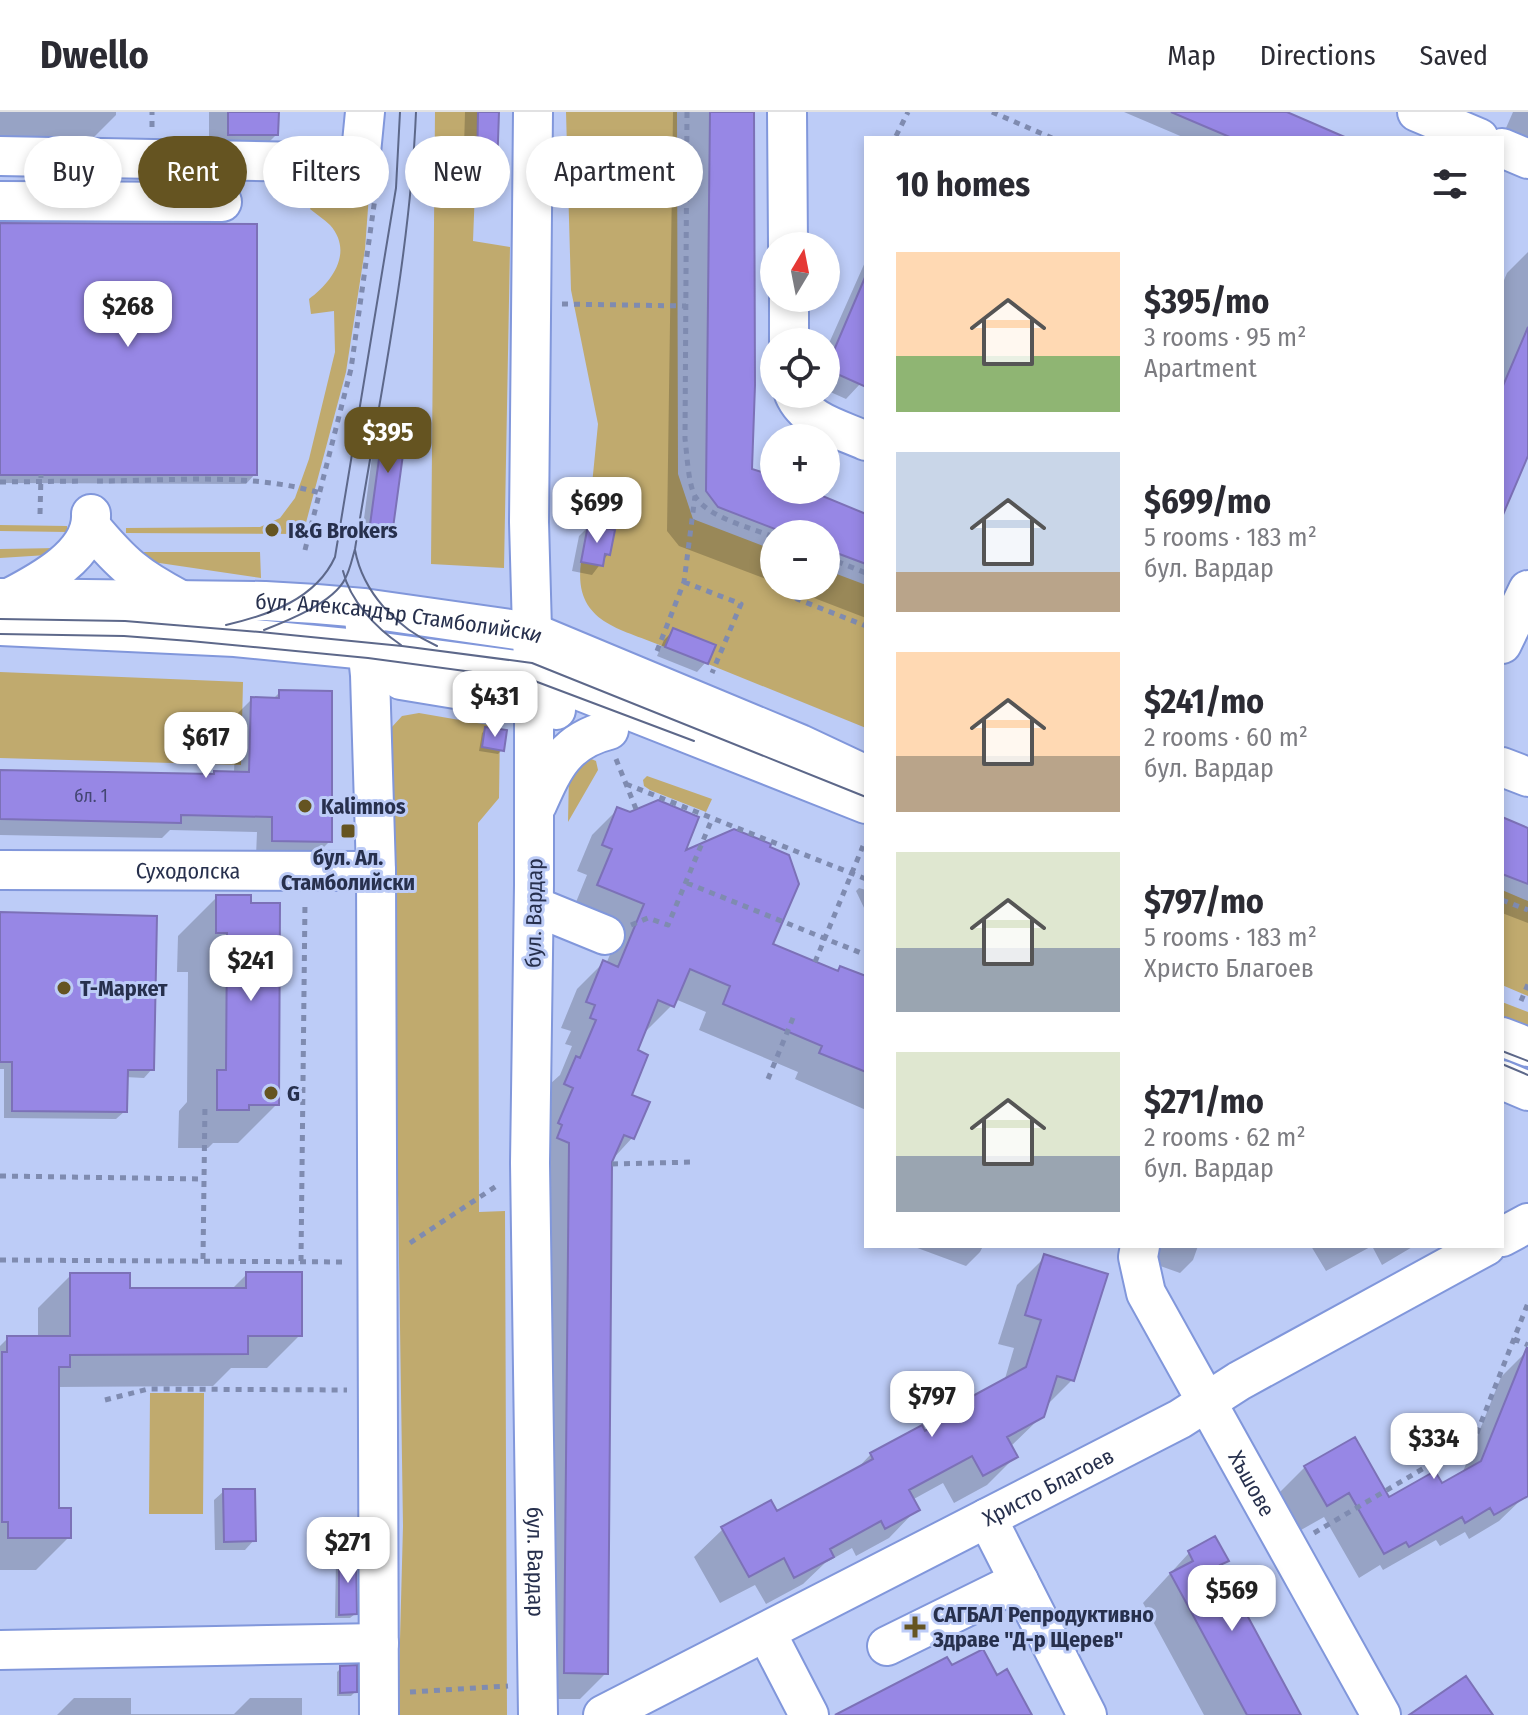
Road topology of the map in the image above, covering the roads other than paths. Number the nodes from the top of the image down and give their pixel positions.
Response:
1 (365, 112) edge
2 (533, 112) edge
3 (787, 112) edge
4 (1417, 112) edge
5 (1470, 130) edge
6 (1504, 149) edge
7 (0, 156) edge
8 (1528, 159) edge
9 (0, 201) edge
10 (138, 202) edge
11 (788, 232) edge
12 (801, 408) edge
13 (864, 440) edge
14 (1528, 590) edge
15 (181, 600) junction
16 (3, 608) edge
17 (363, 608) junction
18 (531, 632) junction
19 (1504, 640) edge
20 (0, 653) edge
21 (368, 662) junction
22 (533, 687) junction
23 (612, 744) junction
24 (1504, 768) edge
25 (864, 774) edge
26 (1528, 777) edge
27 (864, 803) edge
28 (534, 811) junction
29 (864, 836) edge
30 (0, 870) edge
31 (376, 871) junction
32 (534, 906) junction
33 (605, 935) road end
34 (1504, 1038) edge
35 (1528, 1047) edge
36 (1504, 1057) edge
37 (1528, 1067) edge
38 (1504, 1081) edge
39 (1528, 1091) edge
40 (1528, 1223) edge
41 (1504, 1236) edge
42 (1140, 1248) edge
43 (1482, 1248) edge
44 (1207, 1401) junction
45 (987, 1518) junction
46 (1019, 1581) junction
47 (766, 1632) junction
48 (379, 1643) junction
49 (887, 1646) dead end
50 (0, 1650) edge
51 (537, 1700) edge
52 (379, 1704) edge
53 (603, 1715) edge
54 (809, 1715) edge
55 (1087, 1715) edge
56 (1381, 1715) edge

1 - 7 street
2 - 18 street, бул. Вардар
3 - 11 street
4 - 5 street
6 - 8 street
9 - 10 street
12 - 13 street
14 - 19 street
15 - 16 street, бул. Александър Стамболийски
15 - 16 street
15 - 17 street, бул. Александър Стамболийски
16 - 21 street
17 - 18 street, бул. Александър Стамболийски
17 - 21 street
18 - 22 street, бул. Вардар
18 - 25 street, бул. Александър Стамболийски
20 - 21 street
21 - 22 street
21 - 31 street
22 - 23 street
22 - 27 street
22 - 28 street, бул. Вардар
23 - 28 street
23 - 29 street
24 - 26 street
28 - 32 street, бул. Вардар
30 - 31 street, Суходолска
31 - 48 street
32 - 33 street
32 - 51 street, бул. Вардар
34 - 35 street
36 - 37 street
38 - 39 street
40 - 41 street
42 - 44 street, Хъшове
43 - 44 street, Христо Благоев
44 - 45 street, Христо Благоев
44 - 56 street, Хъшове
45 - 46 street
45 - 47 street, Христо Благоев
46 - 49 street
46 - 55 street
47 - 53 street, Христо Благоев
47 - 54 street
48 - 50 street
48 - 52 street

